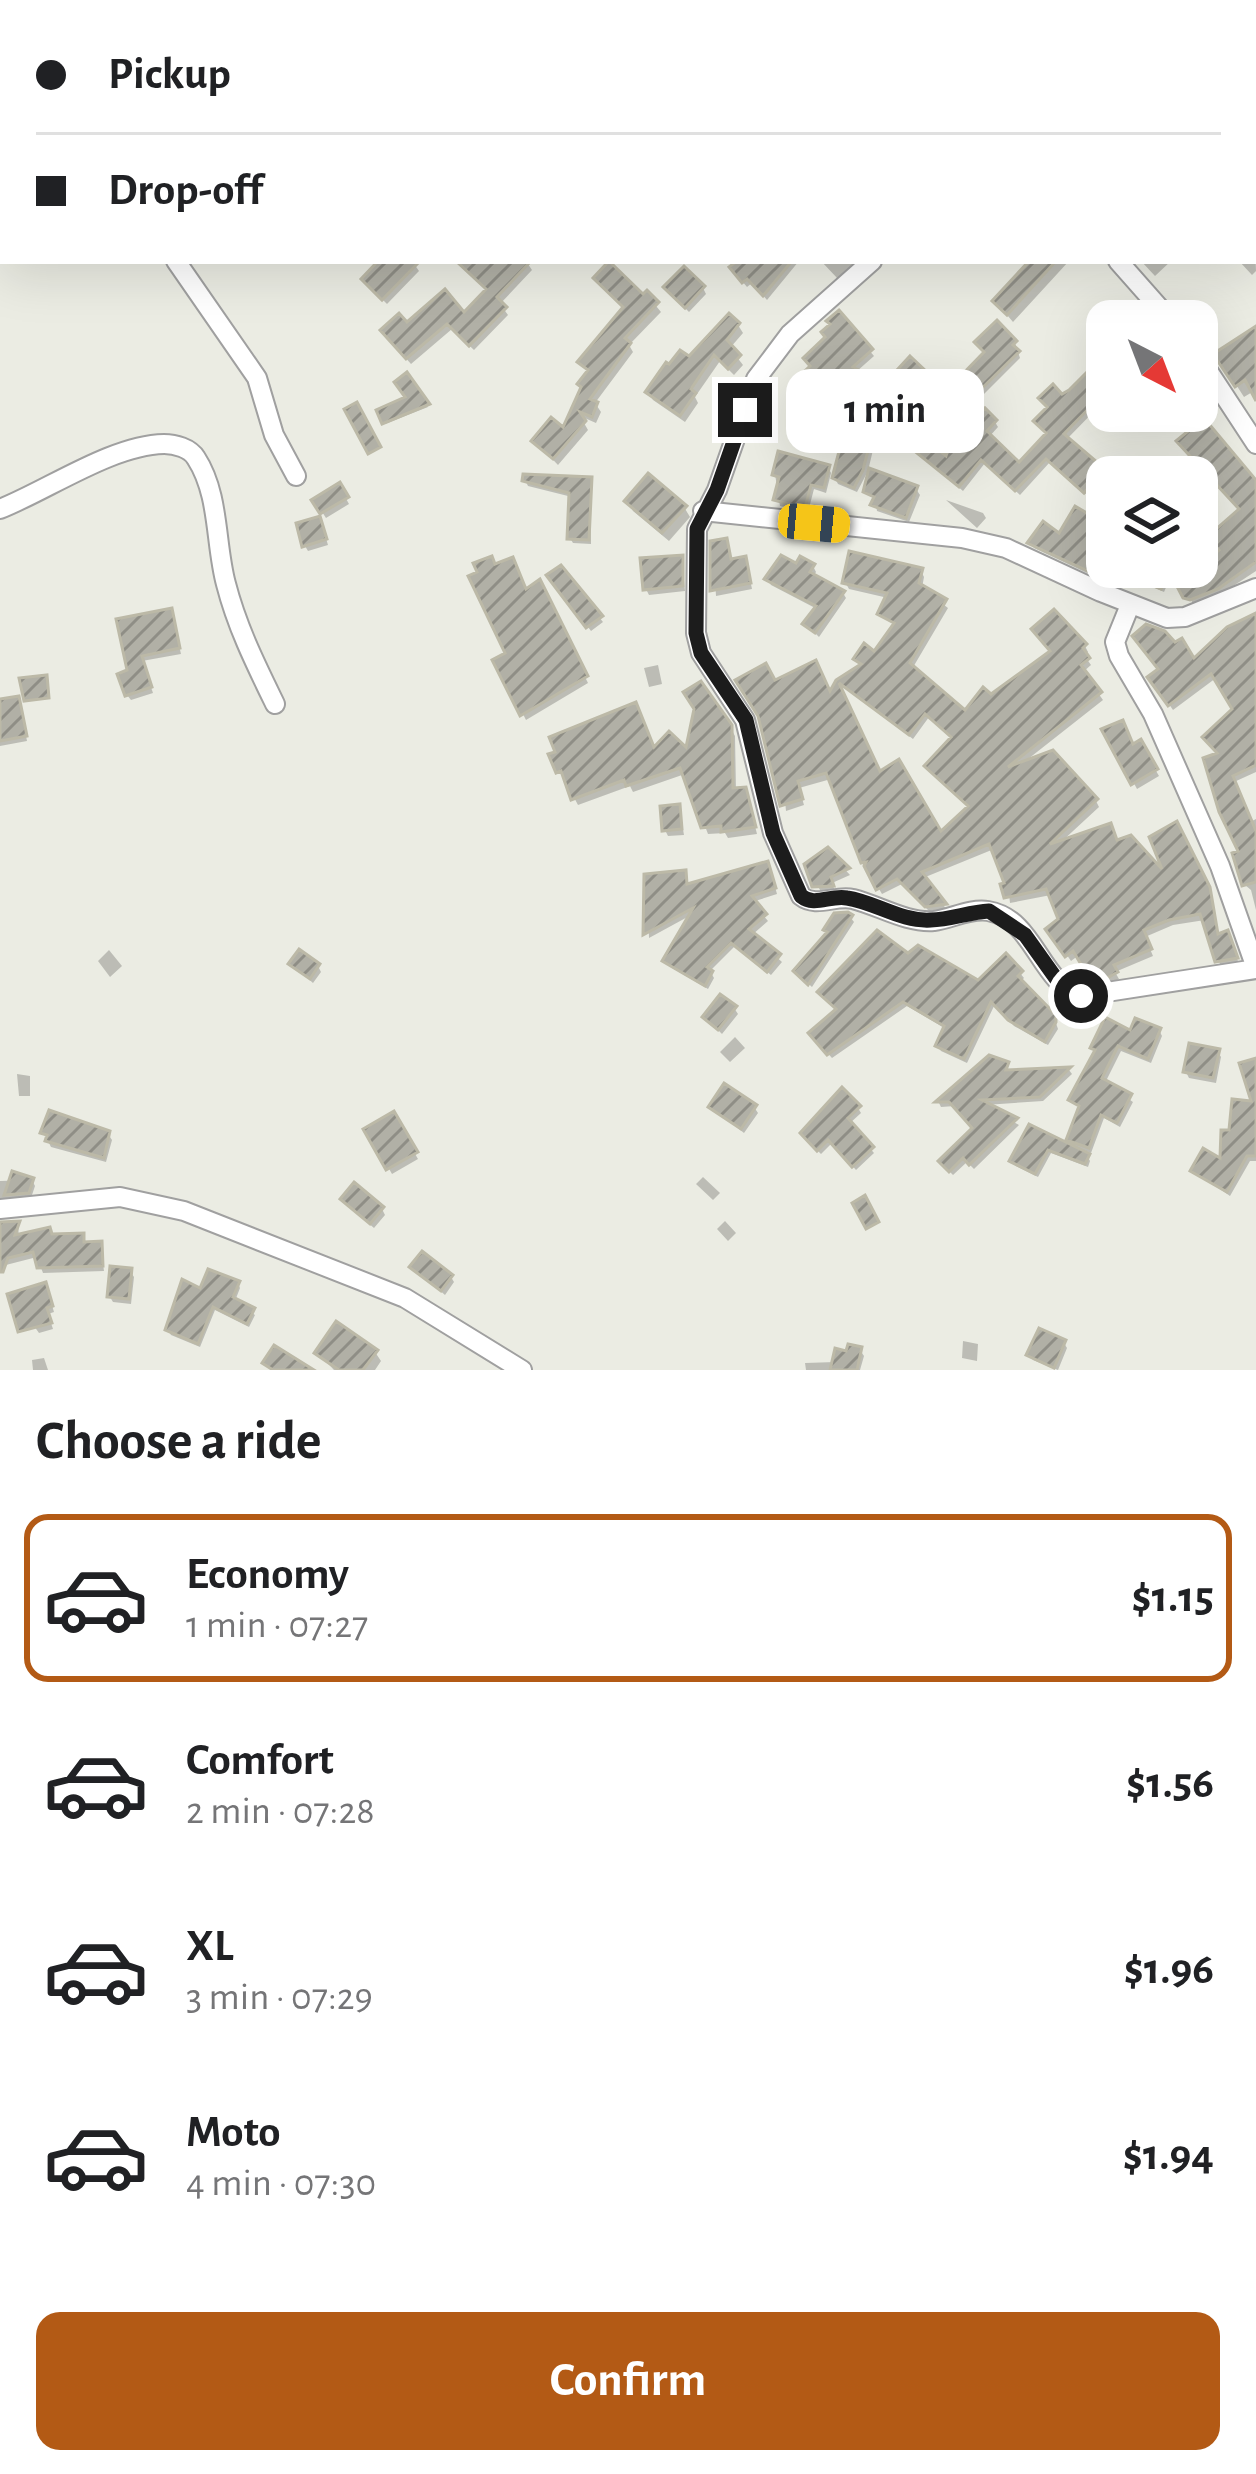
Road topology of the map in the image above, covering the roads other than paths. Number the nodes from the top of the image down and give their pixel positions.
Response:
1 (178, 264) edge
2 (869, 264) edge
3 (1121, 264) edge
4 (1152, 300) edge
5 (1218, 386) edge
6 (1256, 444) edge
7 (296, 476) dead end
8 (0, 509) edge
9 (703, 511) junction
10 (1256, 588) edge
11 (1130, 605) junction
12 (275, 704) dead end
13 (1256, 969) edge
14 (0, 1209) edge
15 (522, 1370) edge

1 - 7 street
2 - 9 street
3 - 4 street
5 - 6 street
8 - 12 street
9 - 11 street
9 - 13 street
10 - 11 street
11 - 13 street
14 - 15 street

